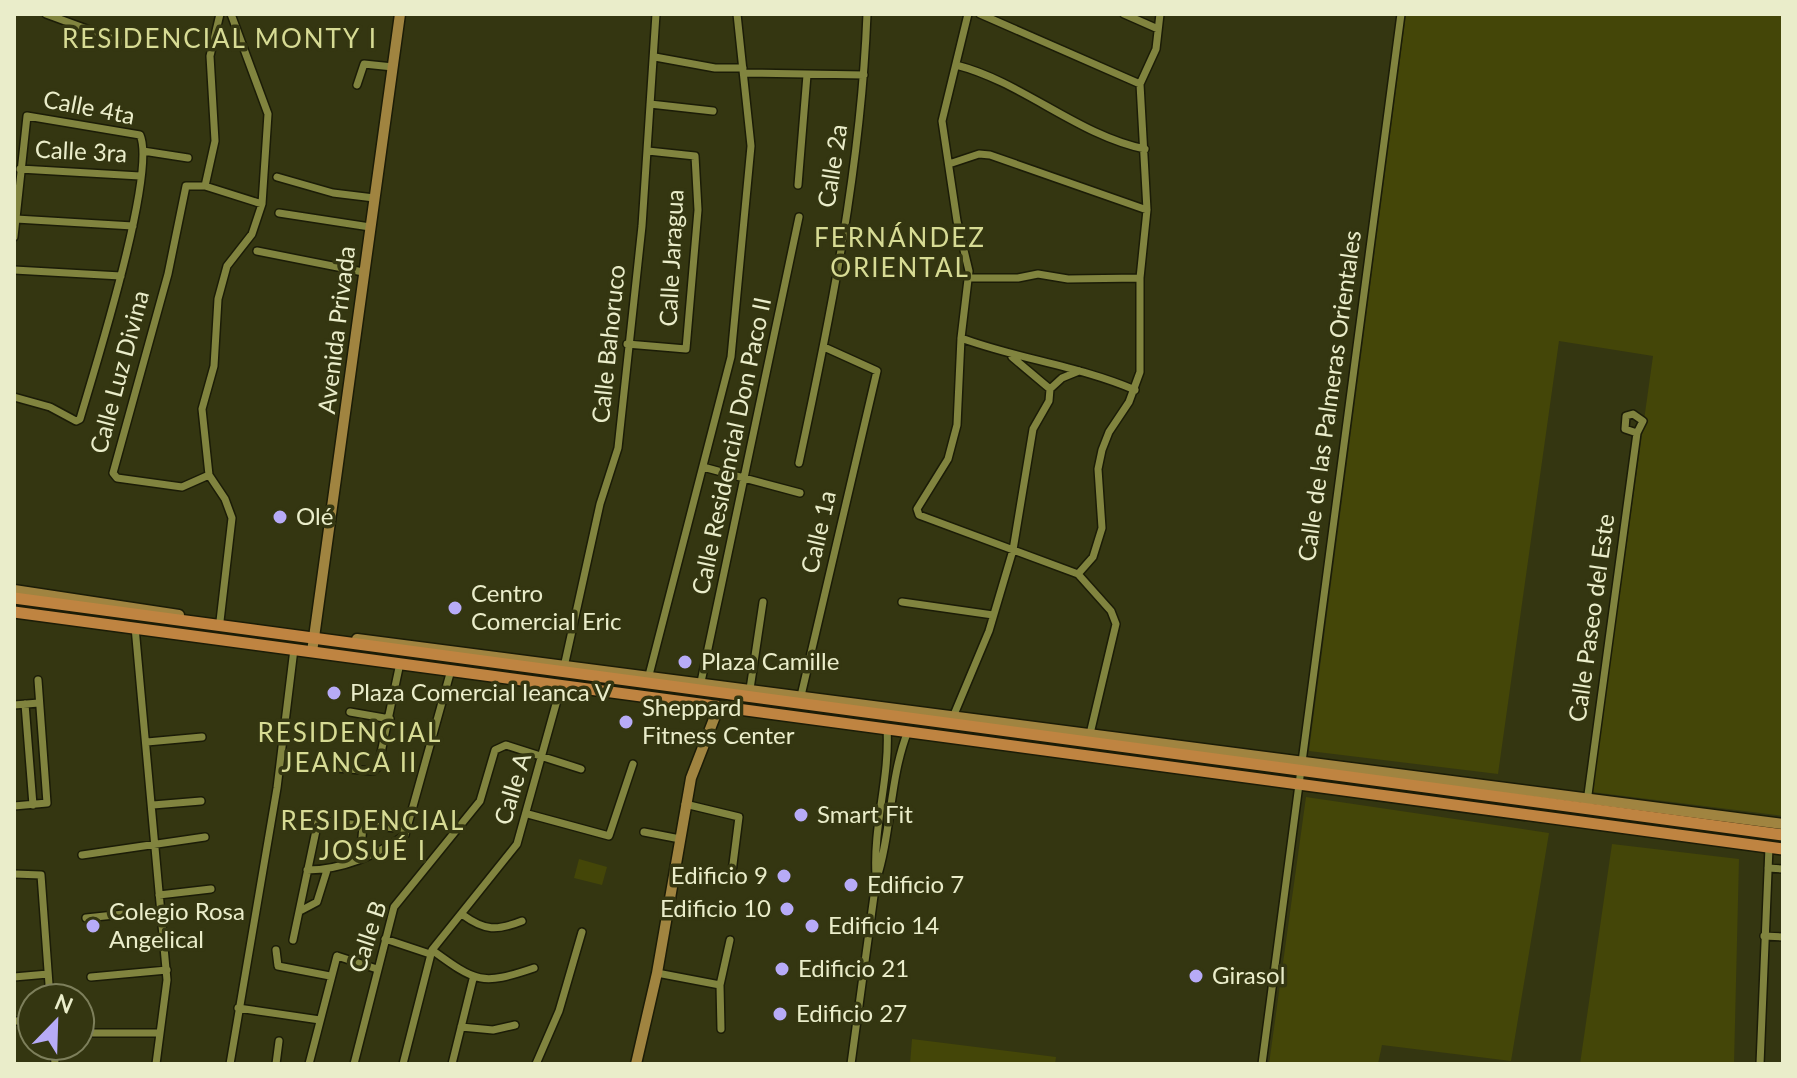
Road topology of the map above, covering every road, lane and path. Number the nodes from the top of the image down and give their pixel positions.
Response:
1 (46, 14) edge
2 (220, 14) edge
3 (231, 14) edge
4 (400, 14) edge
5 (656, 14) edge
6 (737, 14) edge
7 (867, 14) edge
8 (968, 14) edge
9 (980, 14) edge
10 (1124, 14) edge
11 (1160, 14) edge
12 (1401, 14) edge
13 (1158, 29) junction
14 (122, 42) dead end
15 (655, 57) junction
16 (956, 65) junction
17 (393, 67) junction
18 (744, 71) junction
19 (807, 75) junction
20 (864, 75) junction
21 (1140, 84) junction
22 (357, 85) dead end
23 (650, 104) junction
24 (713, 111) dead end
25 (1145, 149) junction
26 (143, 151) junction
27 (648, 151) junction
28 (188, 158) dead end
29 (949, 164) junction
30 (20, 169) junction
31 (140, 176) junction
32 (277, 177) dead end
33 (798, 185) dead end
34 (205, 186) junction
35 (374, 198) junction
36 (262, 204) junction
37 (1147, 210) junction
38 (279, 213) dead end
39 (799, 217) dead end
40 (16, 219) junction
41 (133, 226) junction
42 (370, 227) junction
43 (14, 237) edge
44 (257, 251) dead end
45 (14, 270) edge
46 (363, 272) junction
47 (121, 276) junction
48 (970, 278) junction
49 (1140, 278) junction
50 (961, 338) junction
51 (627, 344) junction
52 (824, 347) junction
53 (1011, 356) junction
54 (1079, 371) junction
55 (1050, 389) junction
56 (1135, 390) junction
57 (14, 397) edge
58 (1637, 433) dead end
59 (799, 463) dead end
60 (703, 467) junction
61 (209, 475) junction
62 (745, 478) junction
63 (800, 493) dead end
64 (1013, 550) junction
65 (1078, 574) junction
66 (14, 590) edge
67 (14, 598) edge
68 (763, 602) dead end
69 (902, 602) dead end
70 (14, 612) edge
71 (993, 615) junction
72 (220, 621) junction
73 (135, 627) junction
74 (314, 636) junction
75 (294, 649) junction
76 (312, 652) junction
77 (400, 663) junction
78 (563, 668) junction
79 (451, 670) junction
80 (648, 678) junction
81 (38, 680) dead end
82 (701, 682) junction
83 (561, 686) junction
84 (750, 689) junction
85 (801, 699) junction
86 (39, 703) junction
87 (25, 704) junction
88 (14, 705) edge
89 (719, 706) junction
90 (350, 712) dead end
91 (390, 719) junction
92 (952, 719) junction
93 (887, 728) junction
94 (908, 731) junction
95 (202, 737) dead end
96 (1089, 738) junction
97 (147, 742) junction
98 (544, 756) junction
99 (633, 764) dead end
100 (1300, 766) junction
101 (337, 768) dead end
102 (581, 769) dead end
103 (1298, 783) junction
104 (201, 801) dead end
105 (1587, 803) junction
106 (685, 804) junction
107 (33, 805) junction
108 (153, 805) junction
109 (14, 806) edge
110 (528, 814) junction
111 (1783, 824) edge
112 (363, 826) junction
113 (408, 829) junction
114 (644, 832) dead end
115 (1783, 835) edge
116 (205, 837) dead end
117 (680, 839) junction
118 (157, 845) junction
119 (1769, 847) junction
120 (1783, 849) edge
121 (874, 853) junction
122 (885, 854) junction
123 (82, 855) dead end
124 (360, 859) junction
125 (1768, 868) junction
126 (1783, 869) edge
127 (307, 870) junction
128 (327, 870) junction
129 (732, 872) dead end
130 (14, 874) edge
131 (876, 881) junction
132 (211, 889) dead end
133 (159, 895) junction
134 (161, 910) junction
135 (300, 911) junction
136 (463, 915) junction
137 (86, 918) dead end
138 (522, 921) dead end
139 (582, 932) dead end
140 (1764, 936) junction
141 (1783, 937) edge
142 (385, 939) junction
143 (293, 940) dead end
144 (730, 940) dead end
145 (276, 950) dead end
146 (431, 952) junction
147 (534, 968) dead end
148 (377, 969) junction
149 (167, 970) junction
150 (657, 973) junction
151 (48, 974) junction
152 (330, 976) junction
153 (14, 977) edge
154 (91, 977) dead end
155 (473, 979) junction
156 (49, 982) edge
157 (720, 985) junction
158 (238, 1008) junction
159 (320, 1020) junction
160 (515, 1025) dead end
161 (461, 1027) junction
162 (721, 1029) dead end
163 (96, 1033) edge
164 (160, 1033) junction
165 (279, 1041) dead end
166 (156, 1064) edge
167 (230, 1064) edge
168 (276, 1064) edge
169 (309, 1064) edge
170 (354, 1064) edge
171 (403, 1064) edge
172 (452, 1064) edge
173 (536, 1064) edge
174 (636, 1064) edge
175 (851, 1064) edge
176 (1262, 1064) edge
177 (1760, 1064) edge

1 - 14 street
2 - 34 street
3 - 36 street
4 - 17 street, Avenida Privada
5 - 15 street, Calle Bahoruco
6 - 18 street
7 - 20 street, Calle 2a
8 - 16 street
9 - 21 street
10 - 13 street
11 - 13 street
12 - 100 street, Calle de las Palmeras Orientales
13 - 21 street
15 - 18 street
15 - 23 street, Calle Bahoruco
16 - 25 street
16 - 29 street
17 - 22 street
17 - 35 street, Avenida Privada
18 - 19 street
18 - 60 street
19 - 20 street
19 - 33 street
20 - 52 street, Calle 2a
21 - 25 street
23 - 24 street
23 - 27 street, Calle Bahoruco
25 - 37 street
26 - 28 street
26 - 30 street, Calle 4ta
26 - 31 street
27 - 51 street, Calle Bahoruco
27 - 51 street, Calle Jaragua
29 - 37 street
29 - 48 street
30 - 31 street, Calle 3ra
30 - 40 street
31 - 41 street
32 - 35 street
34 - 36 street
34 - 61 street, Calle Luz Divina
35 - 42 street, Avenida Privada
36 - 61 street
37 - 49 street
38 - 42 street
39 - 62 street, Calle Residencial Don Paco II
40 - 41 street
40 - 43 street
41 - 47 street
42 - 46 street, Avenida Privada
44 - 46 street
45 - 47 street
46 - 74 street, Avenida Privada
47 - 57 street
48 - 49 street
48 - 50 street
49 - 56 street
50 - 53 street
50 - 64 street
51 - 78 street, Calle Bahoruco
52 - 59 street, Calle 2a
52 - 85 street, Calle 1a
53 - 54 street
53 - 55 street
54 - 55 street
54 - 56 street
55 - 64 street
56 - 65 street
58 - 105 street, Calle Paseo del Este
60 - 62 street
60 - 80 street
61 - 72 street
62 - 63 street
62 - 82 street, Calle Residencial Don Paco II
64 - 65 street
64 - 71 street
65 - 96 street
66 - 72 street
67 - 74 main road
68 - 84 street
69 - 71 street
70 - 73 main road
71 - 92 street
72 - 74 street
73 - 75 main road
73 - 97 street
74 - 76 street, Avenida Privada
74 - 78 main road
75 - 76 main road
75 - 158 street
76 - 77 main road
77 - 79 main road
77 - 91 street
78 - 80 main road
79 - 83 main road
79 - 113 street
80 - 82 street
80 - 85 main road
81 - 86 street
82 - 84 street
83 - 89 main road
83 - 98 street, Calle A
84 - 85 street
85 - 92 main road
86 - 87 street
86 - 107 street
87 - 88 street
87 - 107 street
89 - 93 main road
89 - 106 street
90 - 91 street
91 - 101 street
92 - 96 main road
93 - 94 main road
93 - 121 street
94 - 103 main road
94 - 122 street
95 - 97 street
96 - 100 main road
97 - 108 street
98 - 102 street, Calle B
98 - 110 street, Calle A
98 - 142 street, Calle B
99 - 110 street
100 - 103 street, Calle de las Palmeras Orientales
100 - 105 main road
103 - 119 main road
103 - 176 street, Calle de las Palmeras Orientales
104 - 108 street
105 - 111 street
105 - 115 main road
106 - 117 street
106 - 129 street
107 - 109 street
108 - 118 street
110 - 136 street, Calle A
112 - 113 street
112 - 124 street
112 - 127 street
113 - 124 street
114 - 117 street
116 - 118 street
117 - 150 street
118 - 123 street
118 - 133 street
119 - 120 main road
119 - 125 street
121 - 122 street
121 - 131 street
122 - 131 street
124 - 128 street
125 - 126 street
125 - 140 street
127 - 128 street
127 - 135 street
128 - 135 street
130 - 151 street
131 - 175 street
132 - 133 street
133 - 134 street
134 - 137 street
134 - 149 street
135 - 143 street
136 - 138 street
136 - 146 street, Calle A
139 - 173 street
140 - 141 street
140 - 177 street
142 - 146 street
142 - 148 street, Calle B
144 - 157 street
145 - 152 street
146 - 155 street
146 - 171 street, Calle A
147 - 155 street
148 - 152 street
148 - 170 street, Calle B
149 - 154 street
149 - 164 street
150 - 157 street
150 - 174 street
151 - 153 street
151 - 156 street
152 - 159 street
155 - 161 street
157 - 162 street
158 - 159 street
158 - 167 street
159 - 169 street
160 - 161 street
161 - 172 street
163 - 164 street
164 - 166 street
165 - 168 street

